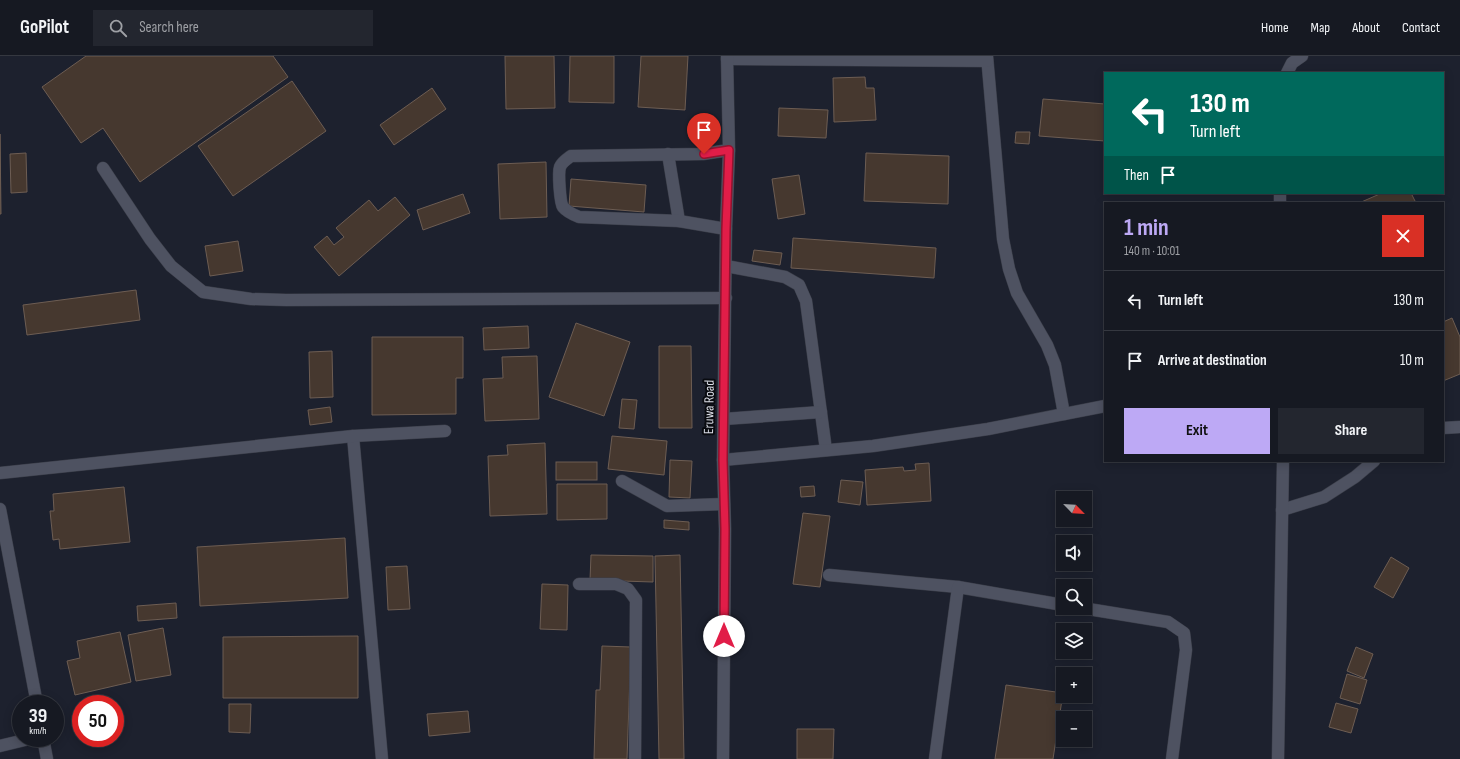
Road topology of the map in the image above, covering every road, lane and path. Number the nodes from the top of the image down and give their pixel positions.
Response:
1 (1302, 56) edge
2 (727, 57) edge
3 (987, 59) edge
4 (1288, 72) edge
5 (729, 150) junction
6 (668, 154) junction
7 (103, 168) dead end
8 (679, 221) junction
9 (726, 229) junction
10 (726, 266) junction
11 (726, 298) junction
12 (1104, 406) edge
13 (821, 412) junction
14 (1064, 414) junction
15 (724, 419) junction
16 (1460, 427) edge
17 (1444, 428) edge
18 (445, 431) dead end
19 (353, 436) junction
20 (826, 450) junction
21 (723, 460) junction
22 (1283, 462) edge
23 (1373, 462) edge
24 (0, 473) edge
25 (622, 481) dead end
26 (724, 504) junction
27 (0, 509) edge
28 (1282, 510) junction
29 (829, 575) dead end
30 (578, 584) dead end
31 (958, 587) junction
32 (1056, 604) edge
33 (1092, 610) edge
34 (35, 695) edge
35 (12, 743) edge
36 (0, 746) edge
37 (45, 747) edge
38 (47, 759) edge
39 (382, 759) edge
40 (635, 759) edge
41 (724, 759) edge
42 (935, 759) edge
43 (1172, 759) edge
44 (1278, 759) edge

1 - 4 street
2 - 3 street
2 - 5 street, Eruwa Road
3 - 14 street
5 - 6 street
5 - 9 street, Eruwa Road
6 - 8 street
6 - 8 street
7 - 11 street
8 - 9 street
9 - 10 street, Eruwa Road
10 - 11 street, Eruwa Road
10 - 13 street
11 - 15 street, Eruwa Road
12 - 14 street
13 - 15 street
13 - 20 street
14 - 20 street
15 - 21 street, Eruwa Road
16 - 17 street
18 - 19 street
19 - 24 street
19 - 39 street
20 - 21 street
21 - 26 street, Eruwa Road
22 - 28 street
23 - 28 street
25 - 26 street
26 - 41 street, Eruwa Road
27 - 34 street
28 - 44 street
29 - 31 street
30 - 40 street
31 - 32 street
31 - 42 street
33 - 43 street
35 - 36 street
37 - 38 street

